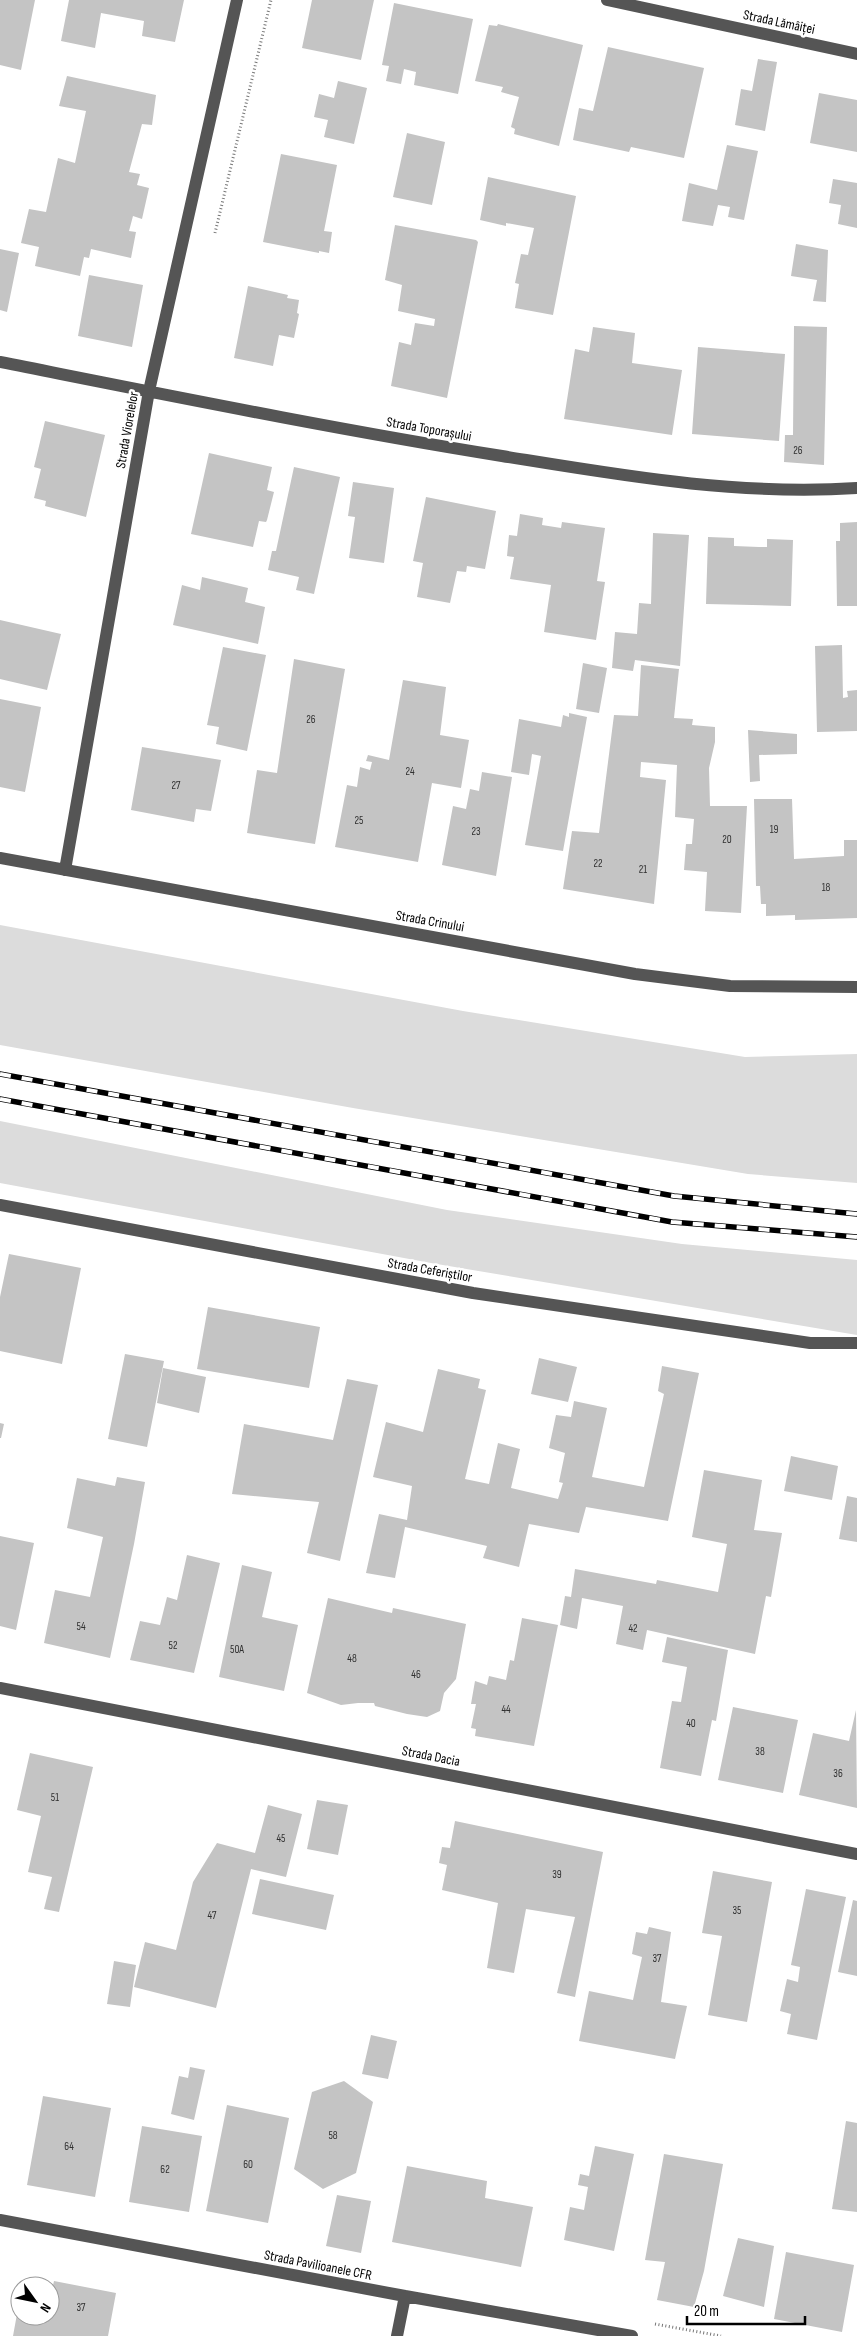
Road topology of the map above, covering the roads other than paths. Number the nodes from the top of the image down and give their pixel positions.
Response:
1 (238, 0) edge
2 (607, 0) edge
3 (857, 54) edge
4 (0, 362) edge
5 (149, 391) junction
6 (857, 488) edge
7 (0, 858) edge
8 (65, 870) junction
9 (857, 987) edge
10 (0, 1205) edge
11 (857, 1343) edge
12 (0, 1688) edge
13 (857, 1854) edge
14 (0, 2220) edge
15 (405, 2296) junction
16 (397, 2336) edge
17 (632, 2336) edge

1 - 5 street, Strada Viorelelor
2 - 3 street, Strada Lămâiței
4 - 5 street, Strada Toporașului
5 - 6 street, Strada Toporașului
5 - 8 street, Strada Viorelelor
7 - 8 street, Strada Crinului
8 - 9 street, Strada Crinului
10 - 11 street, Strada Ceferiștilor
12 - 13 street, Strada Dacia
14 - 15 street, Strada Pavilioanele CFR
15 - 16 street
15 - 17 street, Strada Pavilioanele CFR

